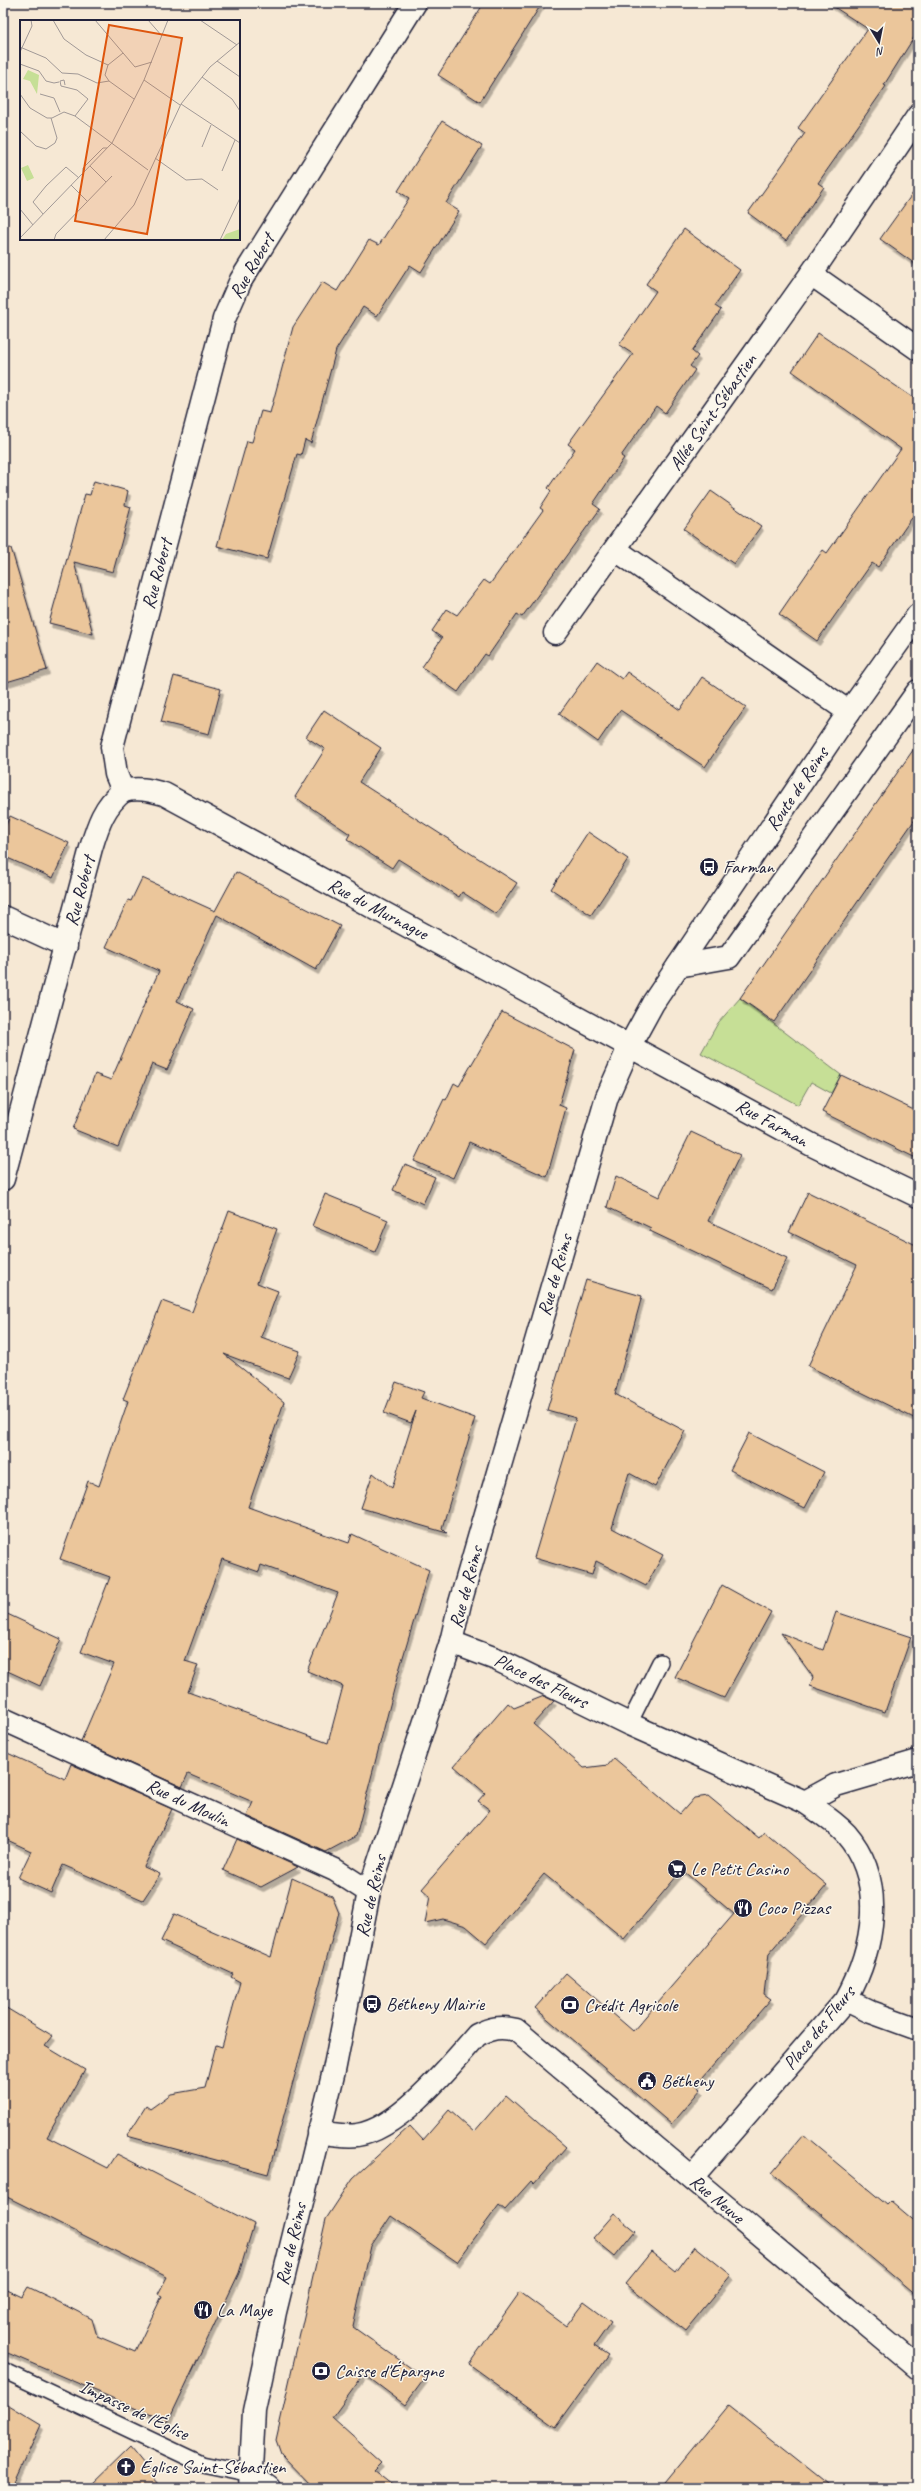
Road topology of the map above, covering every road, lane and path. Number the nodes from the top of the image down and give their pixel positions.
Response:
1 (414, 3) edge
2 (918, 116) edge
3 (811, 274) junction
4 (918, 349) edge
5 (616, 550) junction
6 (918, 615) edge
7 (555, 633) dead end
8 (918, 691) edge
9 (849, 712) junction
10 (123, 790) junction
11 (3, 917) edge
12 (66, 946) junction
13 (678, 966) junction
14 (630, 1045) junction
15 (3, 1179) edge
16 (918, 1196) edge
17 (451, 1642) junction
18 (660, 1662) dead end
19 (3, 1718) edge
20 (628, 1724) junction
21 (918, 1761) edge
22 (805, 1802) junction
23 (370, 1892) junction
24 (846, 2000) junction
25 (918, 2029) edge
26 (318, 2132) junction
27 (692, 2177) junction
28 (918, 2368) edge
29 (3, 2370) edge
30 (251, 2481) edge
31 (269, 2488) edge

1 - 10 street, Rue Robert
2 - 3 street, Allée Saint-Sébastien
3 - 4 street
3 - 5 street, Allée Saint-Sébastien
5 - 7 street, Allée Saint-Sébastien
5 - 9 street
6 - 9 street, Route de Reims
8 - 13 street
9 - 13 street, Route de Reims
10 - 12 street, Rue Robert
10 - 14 street, Rue du Murnague
11 - 12 street
12 - 15 street, Rue Robert
13 - 14 street, Route de Reims
14 - 16 street, Rue Farman
14 - 17 street, Rue de Reims
17 - 20 street, Place des Fleurs
17 - 23 street, Rue de Reims
18 - 20 lane
19 - 23 street, Rue du Moulin
20 - 22 street, Place des Fleurs
21 - 22 street
22 - 24 street, Place des Fleurs
23 - 26 street, Rue de Reims
24 - 25 street
24 - 27 street, Place des Fleurs
26 - 27 street, Rue Neuve
26 - 30 street, Rue de Reims
27 - 28 street, Rue Neuve
29 - 30 lane, Impasse de l'Église
30 - 31 street

